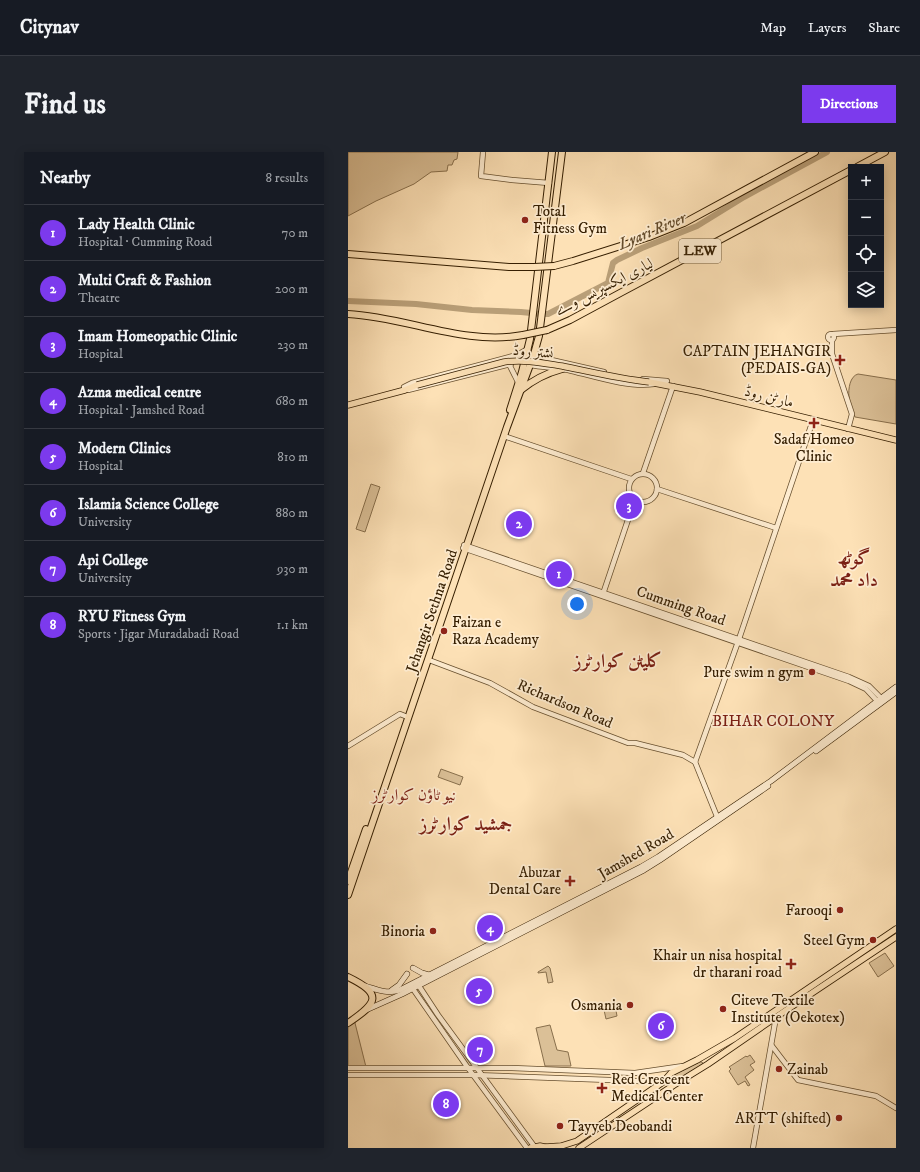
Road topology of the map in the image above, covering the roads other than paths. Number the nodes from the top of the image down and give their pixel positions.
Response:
1 (484, 152) edge
2 (552, 152) edge
3 (562, 152) edge
4 (815, 152) edge
5 (885, 152) edge
6 (863, 164) edge
7 (848, 172) edge
8 (549, 183) junction
9 (348, 254) edge
10 (348, 314) edge
11 (896, 330) edge
12 (528, 349) junction
13 (534, 354) junction
14 (547, 359) junction
15 (528, 363) junction
16 (509, 364) junction
17 (545, 367) junction
18 (562, 369) junction
19 (667, 381) junction
20 (518, 382) junction
21 (649, 382) junction
22 (658, 383) junction
23 (673, 386) junction
24 (405, 389) junction
25 (521, 390) junction
26 (348, 402) edge
27 (348, 405) edge
28 (813, 420) junction
29 (849, 427) junction
30 (504, 436) junction
31 (896, 437) edge
32 (896, 440) edge
33 (643, 474) junction
34 (632, 479) junction
35 (657, 489) junction
36 (635, 499) junction
37 (776, 528) junction
38 (465, 547) junction
39 (603, 594) junction
40 (738, 640) junction
41 (429, 660) junction
42 (896, 687) edge
43 (896, 692) edge
44 (880, 701) junction
45 (406, 716) junction
46 (348, 746) edge
47 (695, 762) junction
48 (718, 819) junction
49 (348, 881) edge
50 (348, 894) edge
51 (896, 929) edge
52 (896, 937) edge
53 (413, 968) dead end
54 (407, 974) dead end
55 (429, 975) junction
56 (348, 977) edge
57 (417, 983) junction
58 (364, 985) junction
59 (411, 986) junction
60 (388, 993) junction
61 (365, 1011) junction
62 (776, 1017) junction
63 (348, 1018) edge
64 (348, 1022) edge
65 (772, 1046) junction
66 (683, 1066) junction
67 (348, 1068) edge
68 (468, 1068) junction
69 (478, 1068) junction
70 (348, 1075) edge
71 (474, 1075) junction
72 (483, 1076) junction
73 (663, 1082) junction
74 (896, 1108) edge
75 (574, 1143) junction
76 (532, 1147) edge
77 (548, 1147) edge
78 (527, 1148) edge
79 (568, 1148) edge
80 (579, 1148) edge
81 (753, 1148) edge

1 - 8 street
2 - 8 highway, Jehangir Sethna Road
3 - 13 highway, Jehangir Sethna Road, bridge
4 - 9 highway, لیاری ایکسپریس وے / LEW, bridge
5 - 6 highway
7 - 10 highway, لیاری ایکسپریس وے / LEW, bridge
8 - 12 highway, Jehangir Sethna Road, bridge
11 - 29 street
12 - 15 highway, Jehangir Sethna Road
12 - 24 street, نشتر روڈ
13 - 14 street, نشتر روڈ
13 - 15 highway, Jehangir Sethna Road
14 - 17 street
14 - 19 street, نشتر روڈ
15 - 16 street, نشتر روڈ
15 - 17 street, نشتر روڈ
15 - 20 highway, Jehangir Sethna Road
15 - 25 highway, Jehangir Sethna Road
16 - 20 street, نشتر روڈ
16 - 24 street, نشتر روڈ
17 - 18 street, نشتر روڈ
18 - 22 street, نشتر روڈ
18 - 25 highway
19 - 21 main road, مارٹن روڈ
19 - 29 main road, مارٹن روڈ
20 - 38 highway, Jehangir Sethna Road
21 - 22 main road, مارٹن روڈ
21 - 24 main road, نشتر روڈ, bridge
22 - 23 main road, مارٹن روڈ
23 - 28 main road, مارٹن روڈ
23 - 33 street
24 - 26 main road, نشتر روڈ
24 - 27 main road, نشتر روڈ
25 - 30 highway, Jehangir Sethna Road
28 - 29 main road, مارٹن روڈ
28 - 37 street
29 - 31 main road, مارٹن روڈ
29 - 32 main road, مارٹن روڈ
30 - 34 street
30 - 38 highway, Jehangir Sethna Road
33 - 34 street
33 - 35 street
34 - 36 street
35 - 36 street
35 - 37 street
36 - 39 street
37 - 40 street
38 - 39 street, Cumming Road
38 - 41 highway, Jehangir Sethna Road
38 - 45 highway, Jehangir Sethna Road
39 - 40 street, Cumming Road
40 - 44 street, Cumming Road
40 - 47 street
41 - 47 street, Richardson Road
41 - 50 highway, Jehangir Sethna Road
42 - 44 main road, Jamshed Road
43 - 44 main road, Jamshed Road
44 - 48 main road, Jamshed Road
45 - 46 street
45 - 49 highway, Jehangir Sethna Road
47 - 48 street
48 - 55 main road, Jamshed Road
48 - 57 main road, Jamshed Road
51 - 66 main road
52 - 62 main road
53 - 55 main road
54 - 60 main road
55 - 57 main road, Jamshed Road
56 - 58 highway
57 - 59 main road, Jamshed Road
57 - 69 street
58 - 60 main road
58 - 61 highway
59 - 60 main road, Jamshed Road
59 - 61 main road, Jamshed Road
59 - 68 street
61 - 63 highway
61 - 64 highway
62 - 65 street
62 - 80 main road
65 - 74 street
65 - 81 street
66 - 69 street
66 - 73 main road
67 - 68 street
68 - 69 street
68 - 71 street
69 - 72 street
70 - 71 street
71 - 72 street
71 - 78 street
72 - 73 street
72 - 76 street
73 - 75 main road
75 - 77 main road
75 - 79 main road
76 - 77 main road

